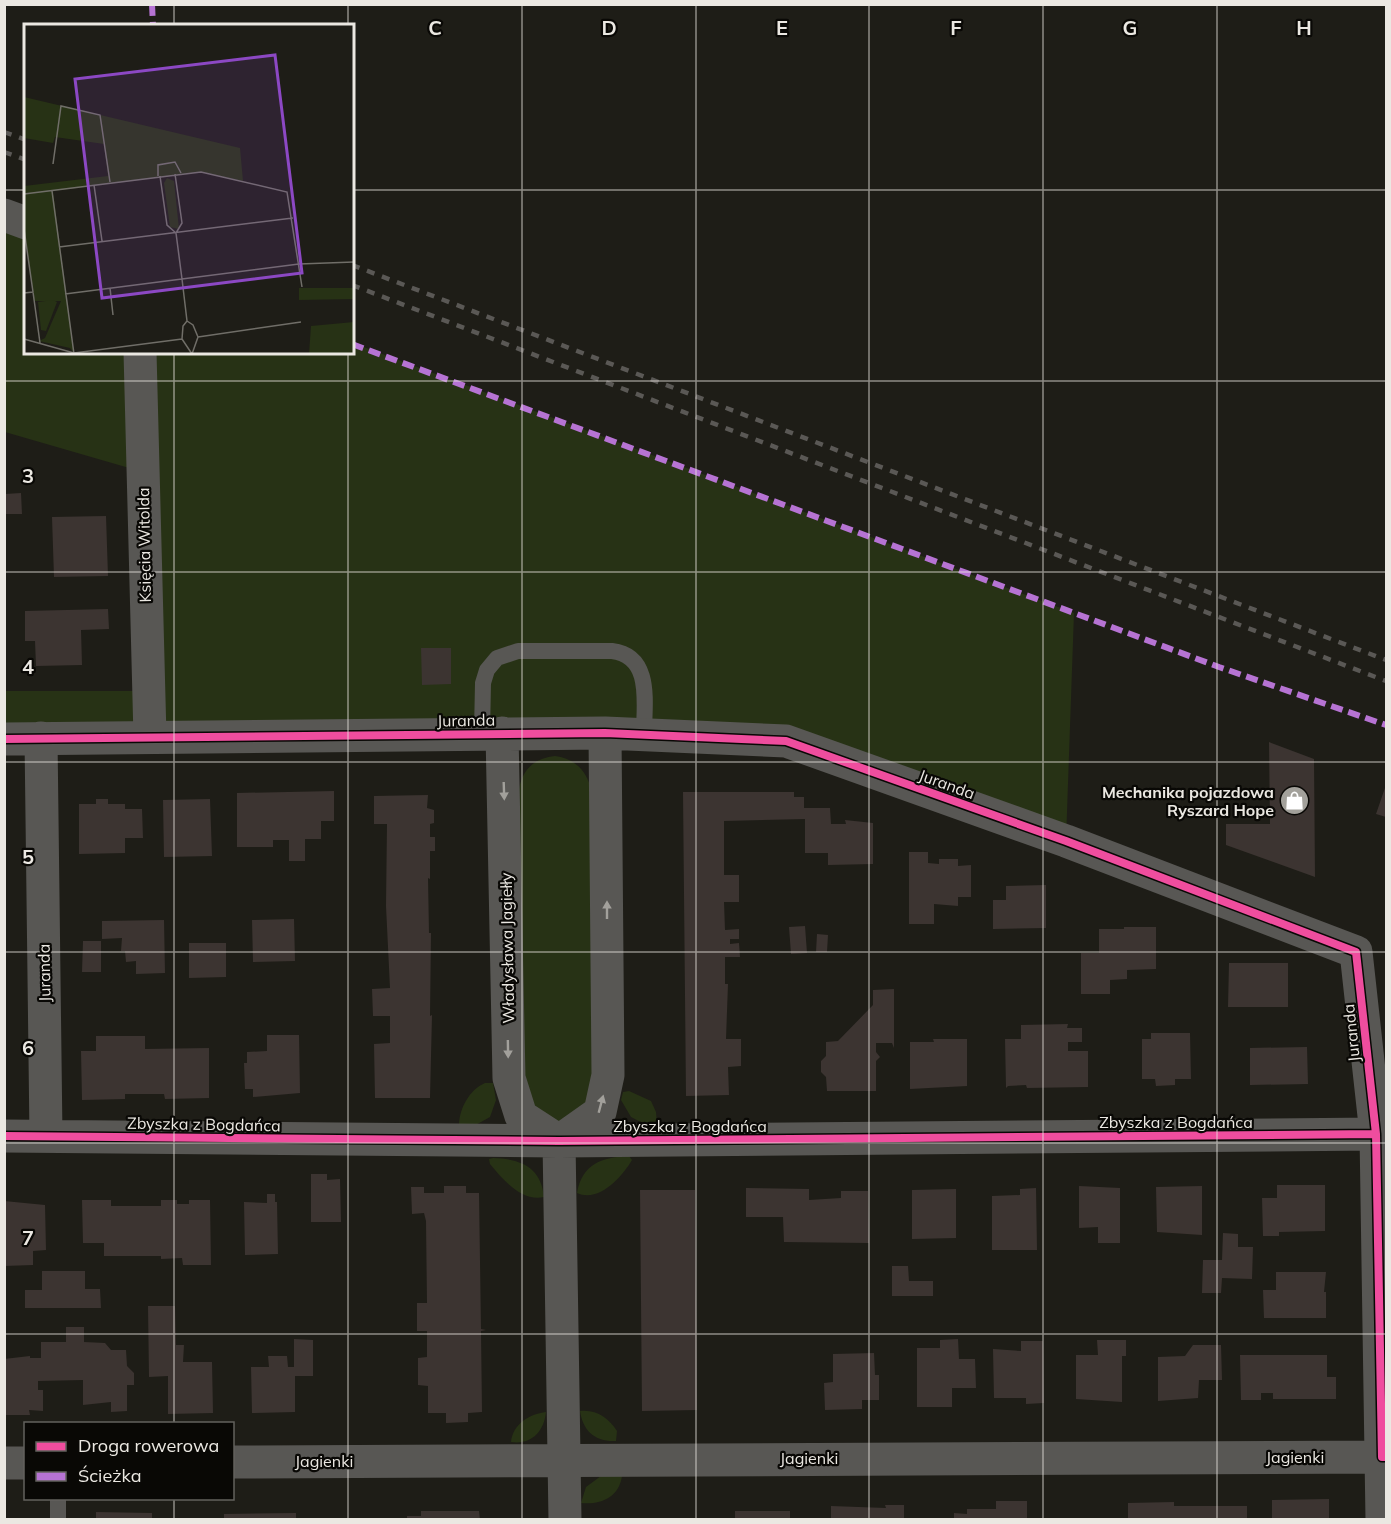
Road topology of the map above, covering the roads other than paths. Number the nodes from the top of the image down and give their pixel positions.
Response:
1 (4, 215) edge
2 (24, 222) edge
3 (140, 354) edge
4 (492, 733) junction
5 (605, 733) junction
6 (644, 733) junction
7 (150, 737) junction
8 (41, 738) junction
9 (4, 739) edge
10 (1376, 1134) junction
11 (4, 1136) edge
12 (46, 1136) junction
13 (559, 1141) junction
14 (1384, 1457) edge
15 (565, 1459) junction
16 (234, 1462) edge
17 (4, 1463) edge
18 (24, 1463) edge
19 (58, 1500) edge
20 (58, 1520) edge
21 (565, 1520) edge
22 (1382, 1520) edge

1 - 2 street
3 - 7 street, Księcia Witolda
4 - 5 street, Juranda
4 - 6 lane
4 - 7 street, Juranda
4 -> 13 street, Władysława Jagiełły
5 - 6 street, Juranda
13 -> 5 street
6 - 10 street, Juranda
7 - 8 street, Juranda
8 - 9 street, Juranda
8 - 12 street, Juranda
10 - 13 street, Zbyszka z Bogdańca
10 - 14 street, Juranda
11 - 12 street, Zbyszka z Bogdańca
12 - 13 street, Zbyszka z Bogdańca
13 - 15 street
14 - 15 street, Jagienki
14 - 22 street, Juranda
15 - 16 street, Jagienki
15 - 21 street
17 - 18 street
19 - 20 lane

